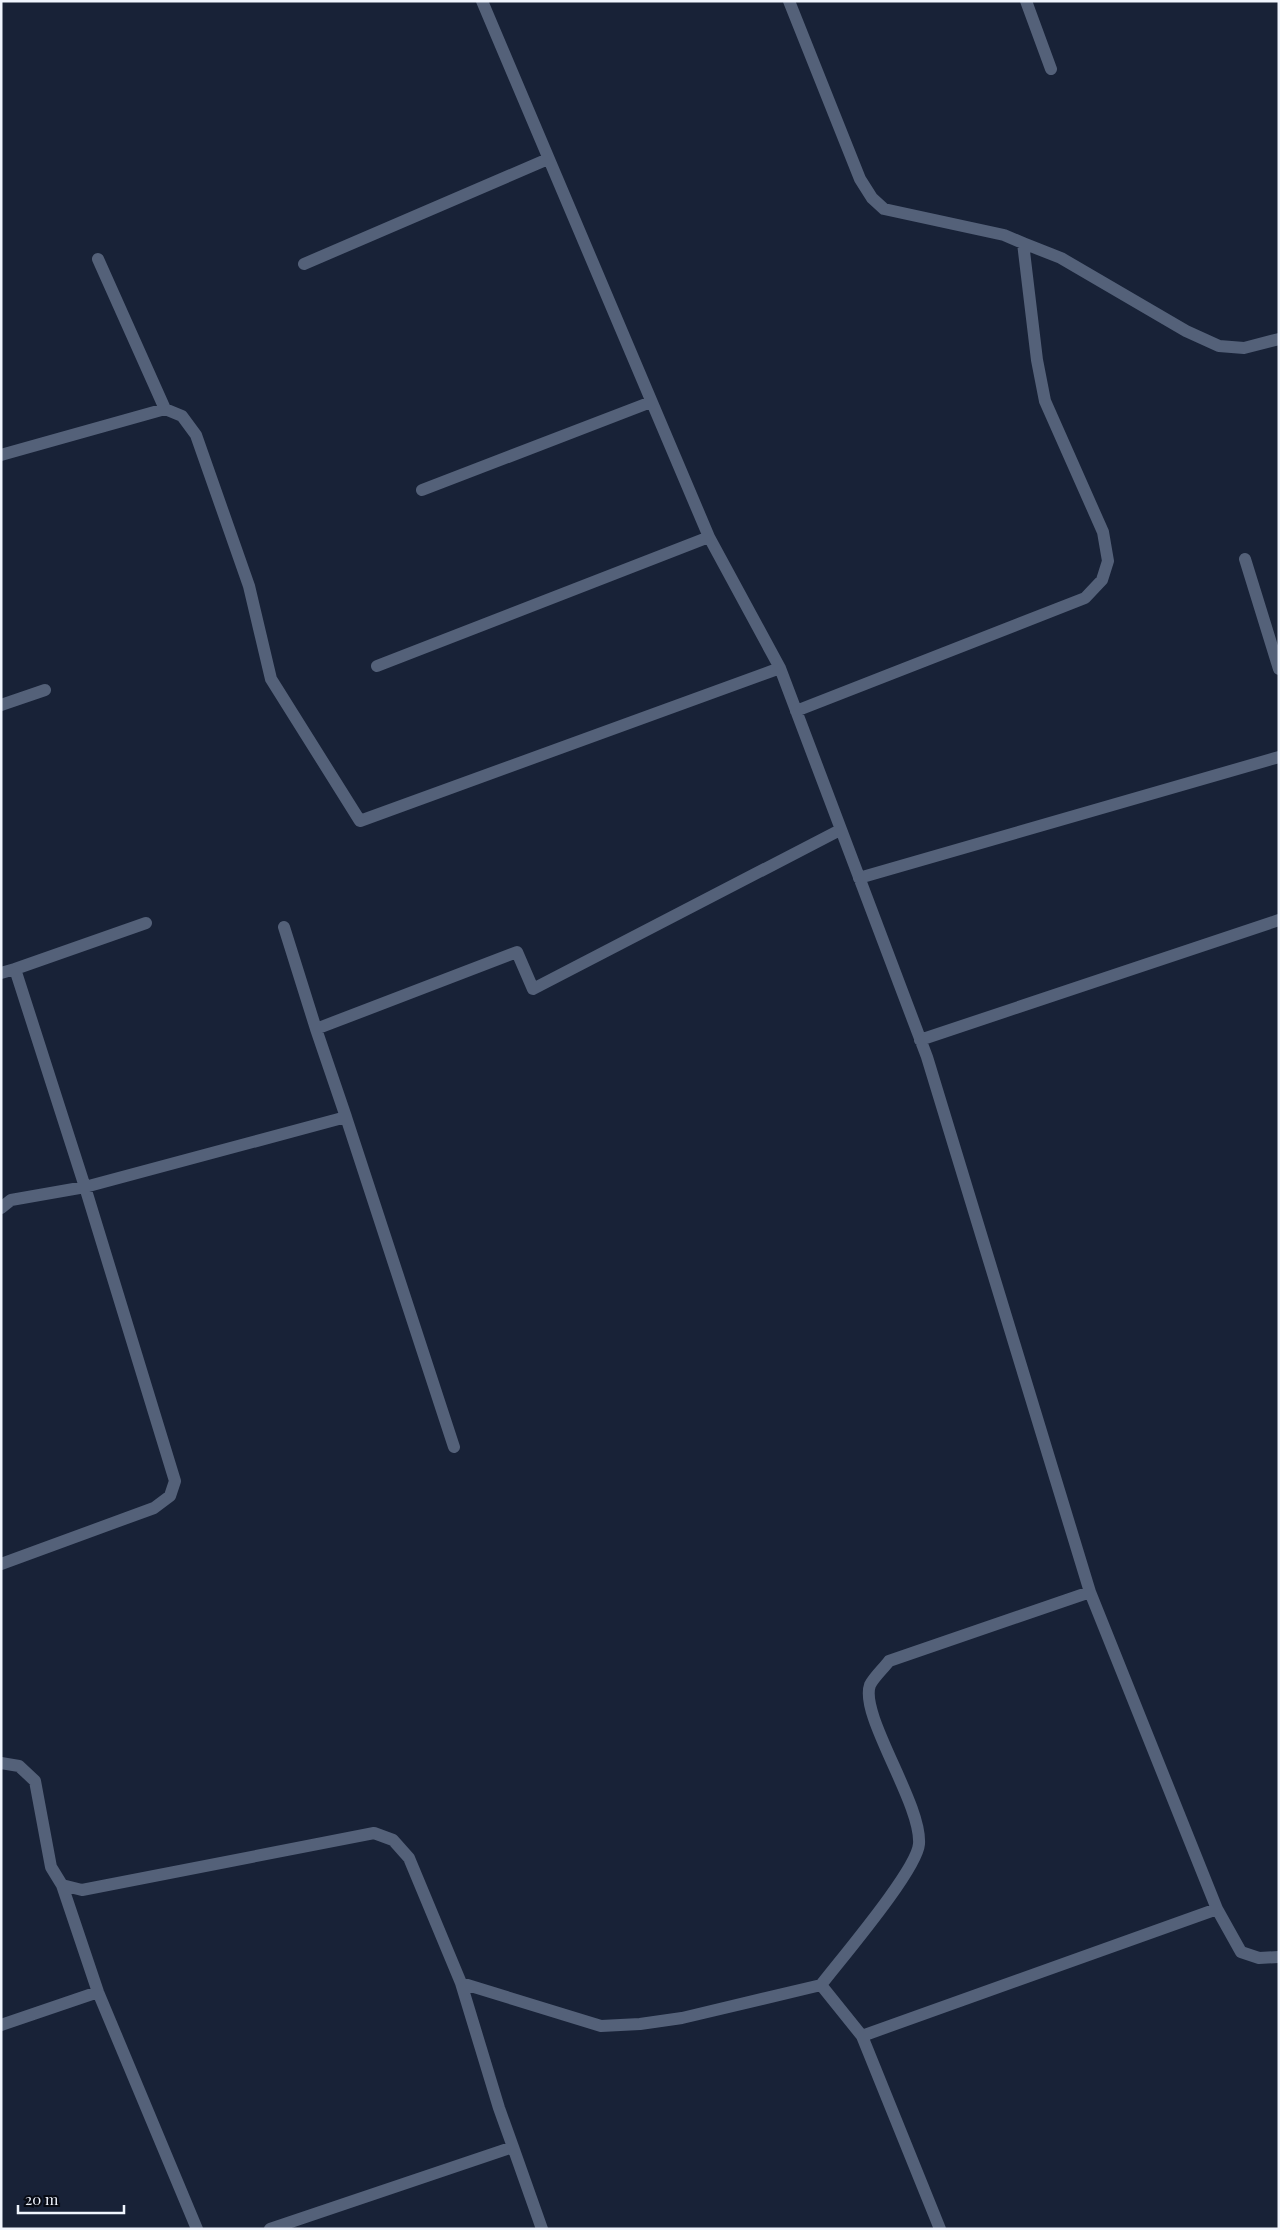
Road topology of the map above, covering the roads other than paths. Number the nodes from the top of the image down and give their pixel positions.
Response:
1 (482, 1) edge
2 (789, 1) edge
3 (1026, 1) edge
4 (1051, 69) dead end
5 (548, 159) junction
6 (1023, 243) junction
7 (98, 259) dead end
8 (304, 264) dead end
9 (1279, 339) edge
10 (652, 402) junction
11 (165, 409) junction
12 (1, 454) edge
13 (422, 490) dead end
14 (709, 536) junction
15 (1245, 559) dead end
16 (376, 666) dead end
17 (780, 668) junction
18 (1279, 669) edge
19 (45, 690) dead end
20 (1, 705) edge
21 (796, 711) junction
22 (1279, 757) edge
23 (840, 830) junction
24 (858, 878) junction
25 (1279, 920) edge
26 (146, 923) dead end
27 (284, 926) dead end
28 (15, 969) junction
29 (1, 973) edge
30 (316, 1029) junction
31 (920, 1040) junction
32 (346, 1117) junction
33 (85, 1187) junction
34 (1, 1208) edge
35 (454, 1447) dead end
36 (1, 1564) edge
37 (1090, 1592) junction
38 (1, 1763) edge
39 (62, 1885) junction
40 (1217, 1909) junction
41 (1279, 1957) edge
42 (461, 1983) junction
43 (821, 1985) junction
44 (98, 1992) junction
45 (1, 2025) edge
46 (862, 2036) junction
47 (513, 2147) junction
48 (196, 2229) edge
49 (270, 2229) edge
50 (542, 2229) edge
51 (940, 2229) edge

1 - 5 street
2 - 6 street
3 - 4 street
5 - 8 street
5 - 10 street
6 - 9 street
6 - 21 street
7 - 11 street
10 - 13 street
10 - 14 street
11 - 12 street
11 - 17 street
14 - 16 street
14 - 17 street
15 - 18 street
17 - 21 street
19 - 20 street
21 - 23 street
22 - 24 street
23 - 24 street
23 - 30 street
24 - 31 street
25 - 31 street
26 - 28 street
27 - 30 street
28 - 29 street
28 - 33 street
30 - 32 street
31 - 37 street
32 - 33 street
32 - 35 street
33 - 34 street
33 - 36 street
37 - 40 street
37 - 43 street
38 - 39 street
39 - 42 street
39 - 44 street
40 - 41 street
40 - 46 street
42 - 43 street
42 - 47 street
43 - 46 street
44 - 45 street
44 - 48 street
46 - 51 street
47 - 49 street
47 - 50 street

